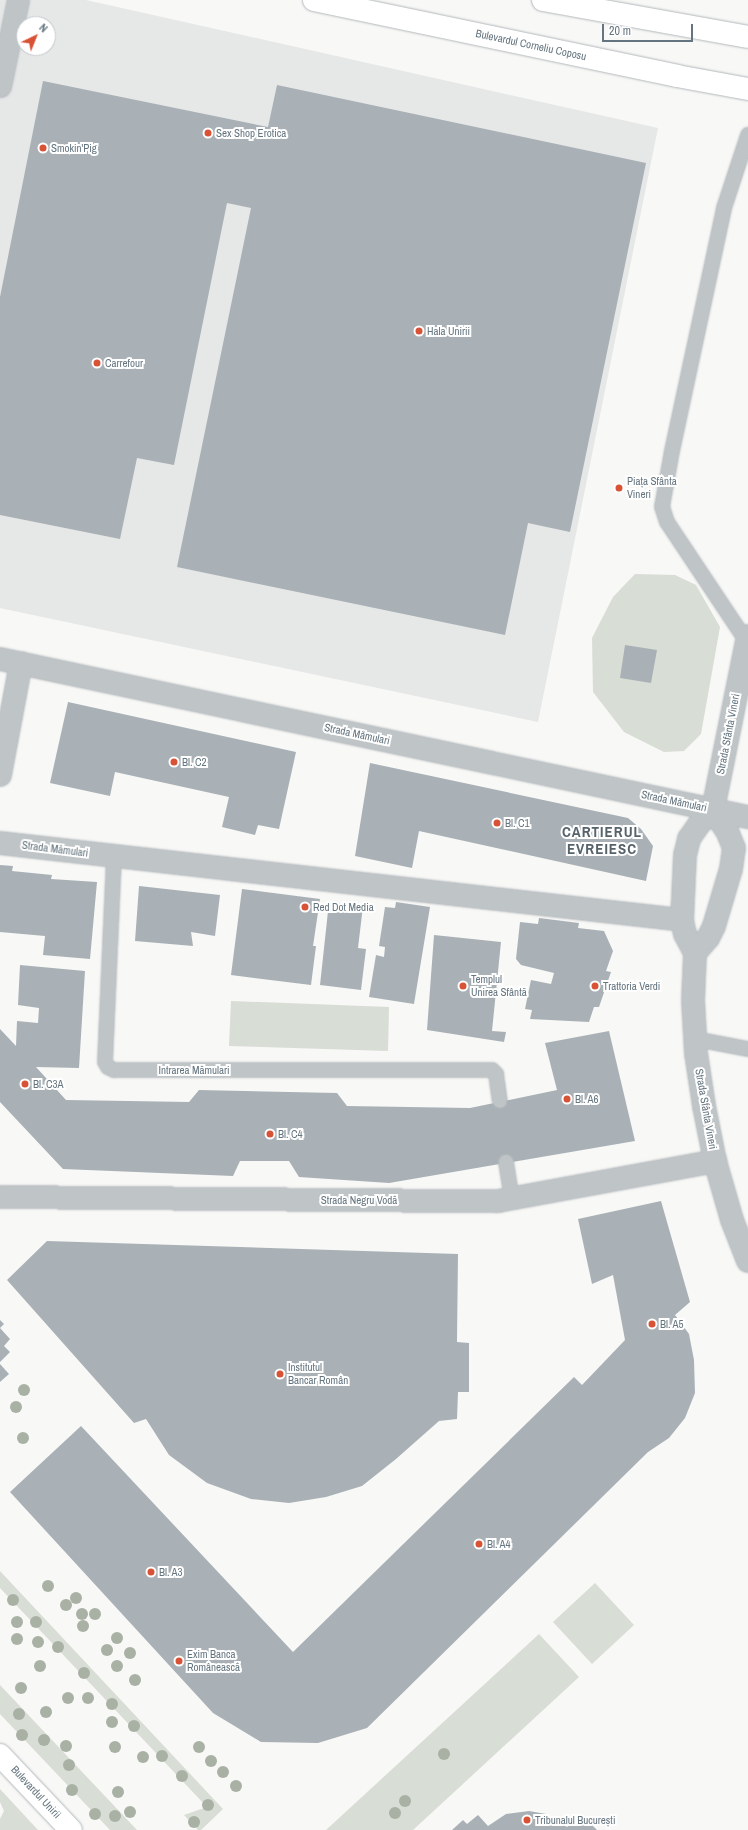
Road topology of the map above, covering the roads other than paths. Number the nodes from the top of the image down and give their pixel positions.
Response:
1 (18, 0) edge
2 (314, 0) edge
3 (543, 0) edge
4 (748, 37) edge
5 (0, 86) edge
6 (748, 89) edge
7 (748, 135) edge
8 (747, 639) edge
9 (0, 659) edge
10 (21, 663) junction
11 (0, 775) edge
12 (713, 810) junction
13 (748, 817) edge
14 (0, 843) edge
15 (114, 856) junction
16 (682, 920) junction
17 (695, 952) junction
18 (695, 1039) junction
19 (748, 1049) edge
20 (500, 1101) dead end
21 (715, 1161) junction
22 (506, 1162) dead end
23 (0, 1197) edge
24 (512, 1199) junction
25 (748, 1260) edge
26 (0, 1755) edge
27 (71, 1830) edge

1 - 5 street
2 - 6 main road, Bulevardul Corneliu Coposu
3 - 4 main road
7 - 8 lane
8 - 12 street, Strada Sfânta Vineri
9 - 10 street, Strada Mămulari
10 - 11 street
10 - 12 street, Strada Mămulari
12 - 13 street, Strada Mămulari
12 - 16 street, Strada Sfânta Vineri
12 - 17 street
14 - 15 street, Strada Mămulari
15 - 16 street, Strada Mămulari
15 - 20 lane, Intrarea Mămulari
16 - 17 street, Strada Sfânta Vineri
17 - 18 street, Strada Sfânta Vineri
18 - 19 lane
18 - 21 street, Strada Sfânta Vineri
21 - 24 street, Strada Negru Vodă
21 - 25 street, Strada Sfânta Vineri
22 - 24 lane
23 - 24 street, Strada Negru Vodă
26 - 27 main road, Bulevardul Unirii

